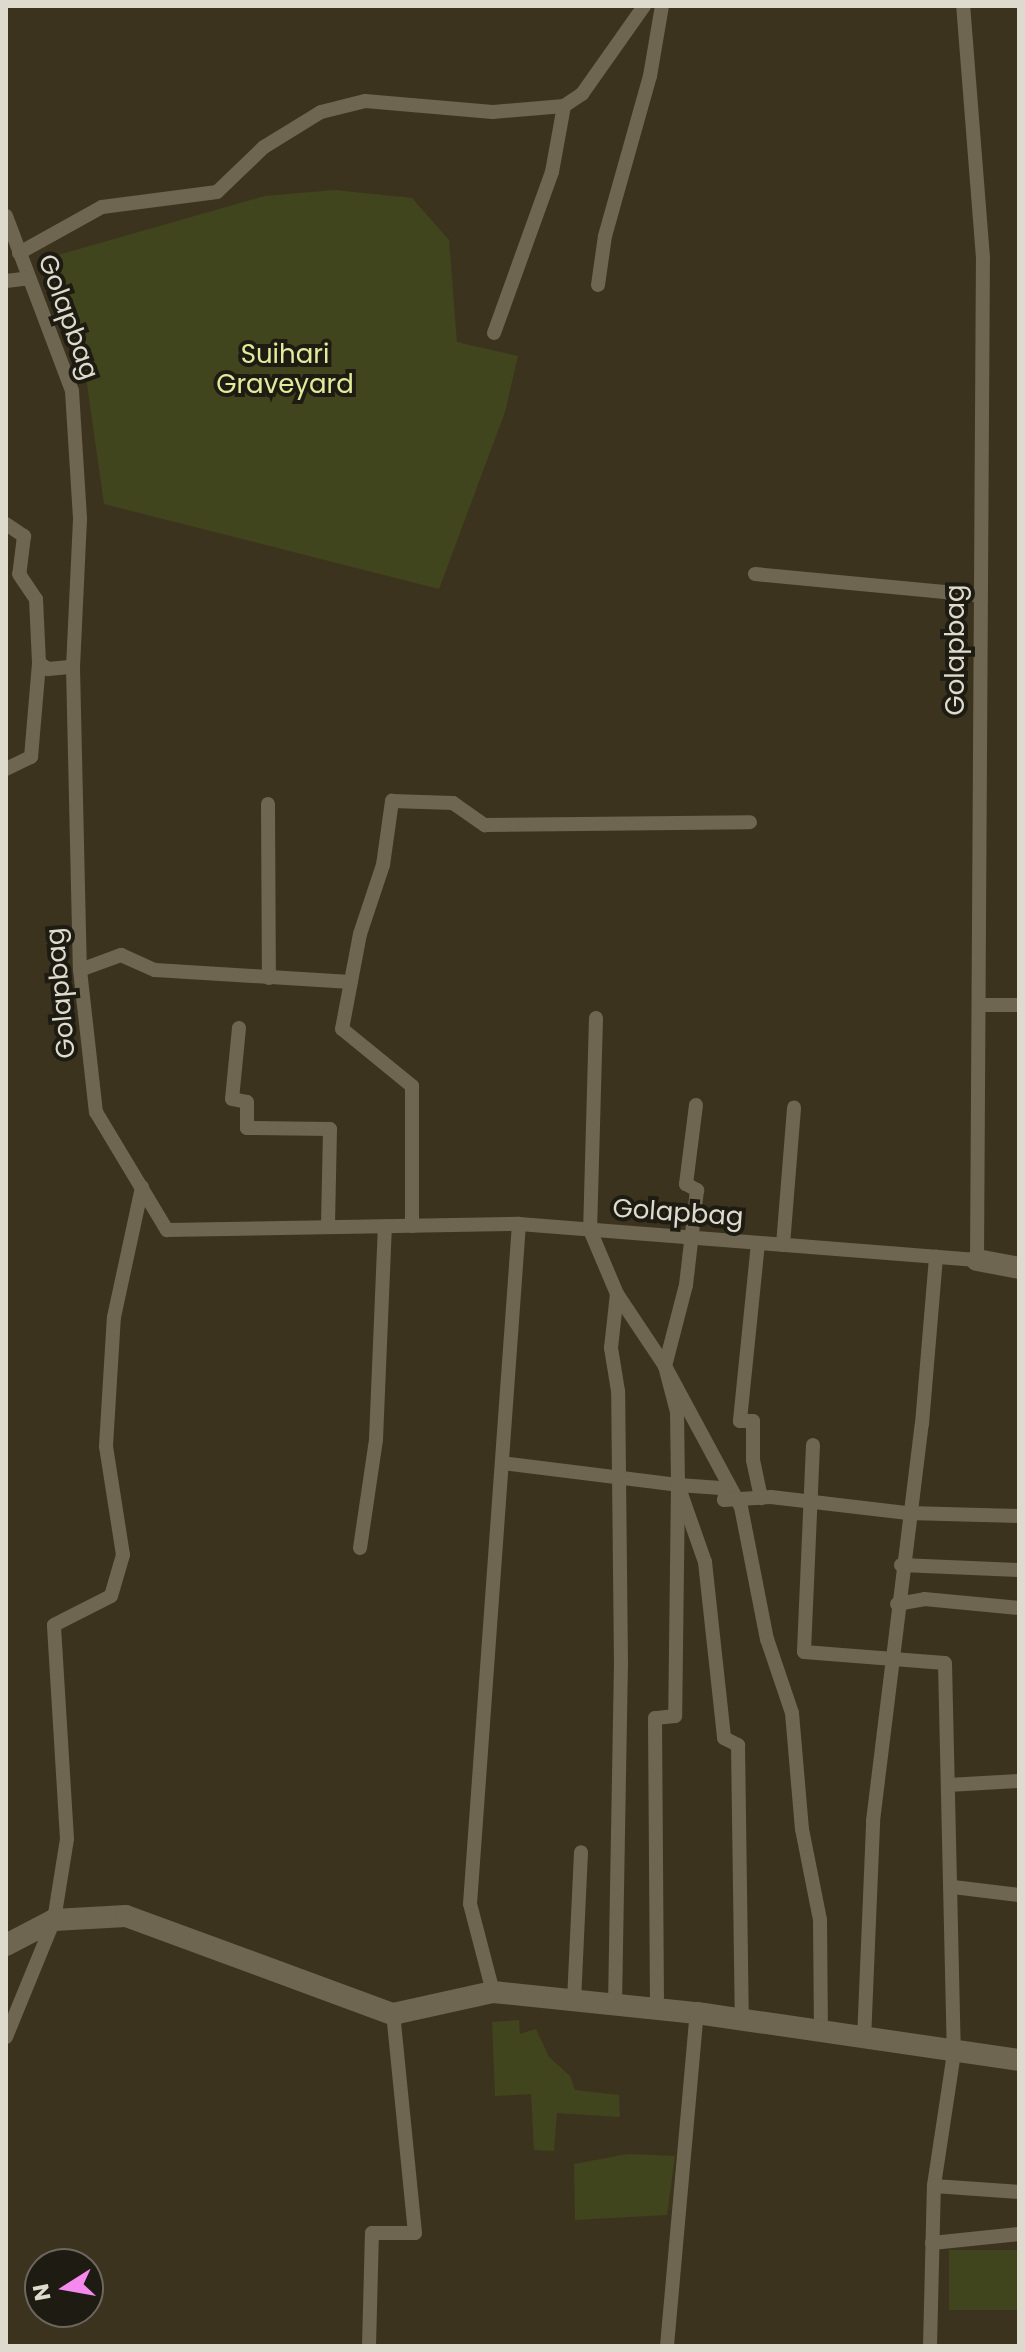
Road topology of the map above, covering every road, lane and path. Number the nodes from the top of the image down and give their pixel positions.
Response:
1 (644, 6) edge
2 (662, 6) edge
3 (963, 6) edge
4 (564, 106) junction
5 (6, 216) edge
6 (19, 253) junction
7 (29, 278) junction
8 (6, 281) edge
9 (598, 285) dead end
10 (494, 333) dead end
11 (6, 524) edge
12 (755, 574) dead end
13 (979, 595) junction
14 (39, 663) junction
15 (73, 667) junction
16 (6, 769) edge
17 (268, 804) dead end
18 (750, 822) dead end
19 (80, 970) junction
20 (269, 978) junction
21 (351, 982) junction
22 (980, 1005) junction
23 (1019, 1005) edge
24 (596, 1018) dead end
25 (239, 1028) dead end
26 (696, 1105) dead end
27 (794, 1107) dead end
28 (142, 1187) junction
29 (519, 1224) junction
30 (385, 1226) junction
31 (412, 1226) junction
32 (328, 1227) junction
33 (590, 1230) junction
34 (690, 1238) junction
35 (758, 1243) junction
36 (783, 1245) junction
37 (936, 1257) junction
38 (977, 1260) junction
39 (1019, 1268) edge
40 (617, 1294) junction
41 (665, 1366) junction
42 (813, 1445) dead end
43 (502, 1463) junction
44 (617, 1480) junction
45 (678, 1485) junction
46 (761, 1498) junction
47 (737, 1500) junction
48 (809, 1501) junction
49 (908, 1513) junction
50 (1019, 1516) edge
51 (360, 1548) dead end
52 (901, 1565) junction
53 (1019, 1570) edge
54 (897, 1604) junction
55 (1019, 1608) edge
56 (895, 1659) junction
57 (1019, 1781) edge
58 (948, 1785) junction
59 (581, 1852) dead end
60 (953, 1887) junction
61 (1019, 1895) edge
62 (54, 1920) junction
63 (6, 1945) edge
64 (493, 1992) junction
65 (574, 2001) junction
66 (615, 2005) junction
67 (657, 2009) junction
68 (697, 2013) junction
69 (393, 2014) junction
70 (742, 2020) junction
71 (821, 2033) junction
72 (6, 2037) edge
73 (864, 2040) junction
74 (954, 2053) junction
75 (1019, 2060) edge
76 (934, 2186) junction
77 (1019, 2192) edge
78 (1019, 2234) edge
79 (932, 2243) junction
80 (369, 2346) edge
81 (667, 2346) edge
82 (930, 2346) edge

1 - 4 street
2 - 9 street
3 - 13 street, Golapbag
4 - 6 street
4 - 10 street
5 - 6 street, Golapbag
6 - 7 street, Golapbag
7 - 8 street
7 - 15 street, Golapbag
11 - 14 street
12 - 13 street
13 - 22 street, Golapbag
14 - 15 street
14 - 16 street
15 - 19 street, Golapbag
17 - 20 street
18 - 21 street
19 - 20 street
19 - 28 street, Golapbag
20 - 21 street
21 - 31 street
22 - 23 street
22 - 38 street, Golapbag
24 - 33 street
25 - 32 street
26 - 34 street
27 - 36 street
28 - 32 street, Golapbag
28 - 62 street
29 - 31 street, Golapbag
29 - 33 street, Golapbag
29 - 43 street
30 - 31 street, Golapbag
30 - 32 street, Golapbag
30 - 51 street
33 - 34 street, Golapbag
33 - 40 street
34 - 35 street, Golapbag
34 - 41 street
35 - 36 street, Golapbag
35 - 46 street
36 - 37 street, Golapbag
37 - 38 street, Golapbag
37 - 49 street
38 - 39 street
40 - 41 street
40 - 44 street
41 - 45 street
41 - 47 street
42 - 48 street
43 - 44 street
43 - 64 street
44 - 45 street
44 - 66 street
45 - 47 street
45 - 67 street
45 - 70 street
46 - 47 street
46 - 48 street
47 - 71 street
48 - 49 street
48 - 56 street
49 - 50 street
49 - 52 street
52 - 53 street
52 - 54 street
54 - 55 street
54 - 56 street
56 - 58 street
56 - 73 street
57 - 58 street
58 - 60 street
59 - 65 street
60 - 61 street
60 - 74 street
62 - 63 street
62 - 69 street
62 - 72 street
64 - 65 street
64 - 69 street
65 - 66 street
66 - 67 street
67 - 68 street
68 - 70 street
68 - 81 street
69 - 80 street
70 - 71 street
71 - 73 street
73 - 74 street
74 - 75 street
74 - 76 street
76 - 77 street
76 - 79 street
78 - 79 street
79 - 82 street

